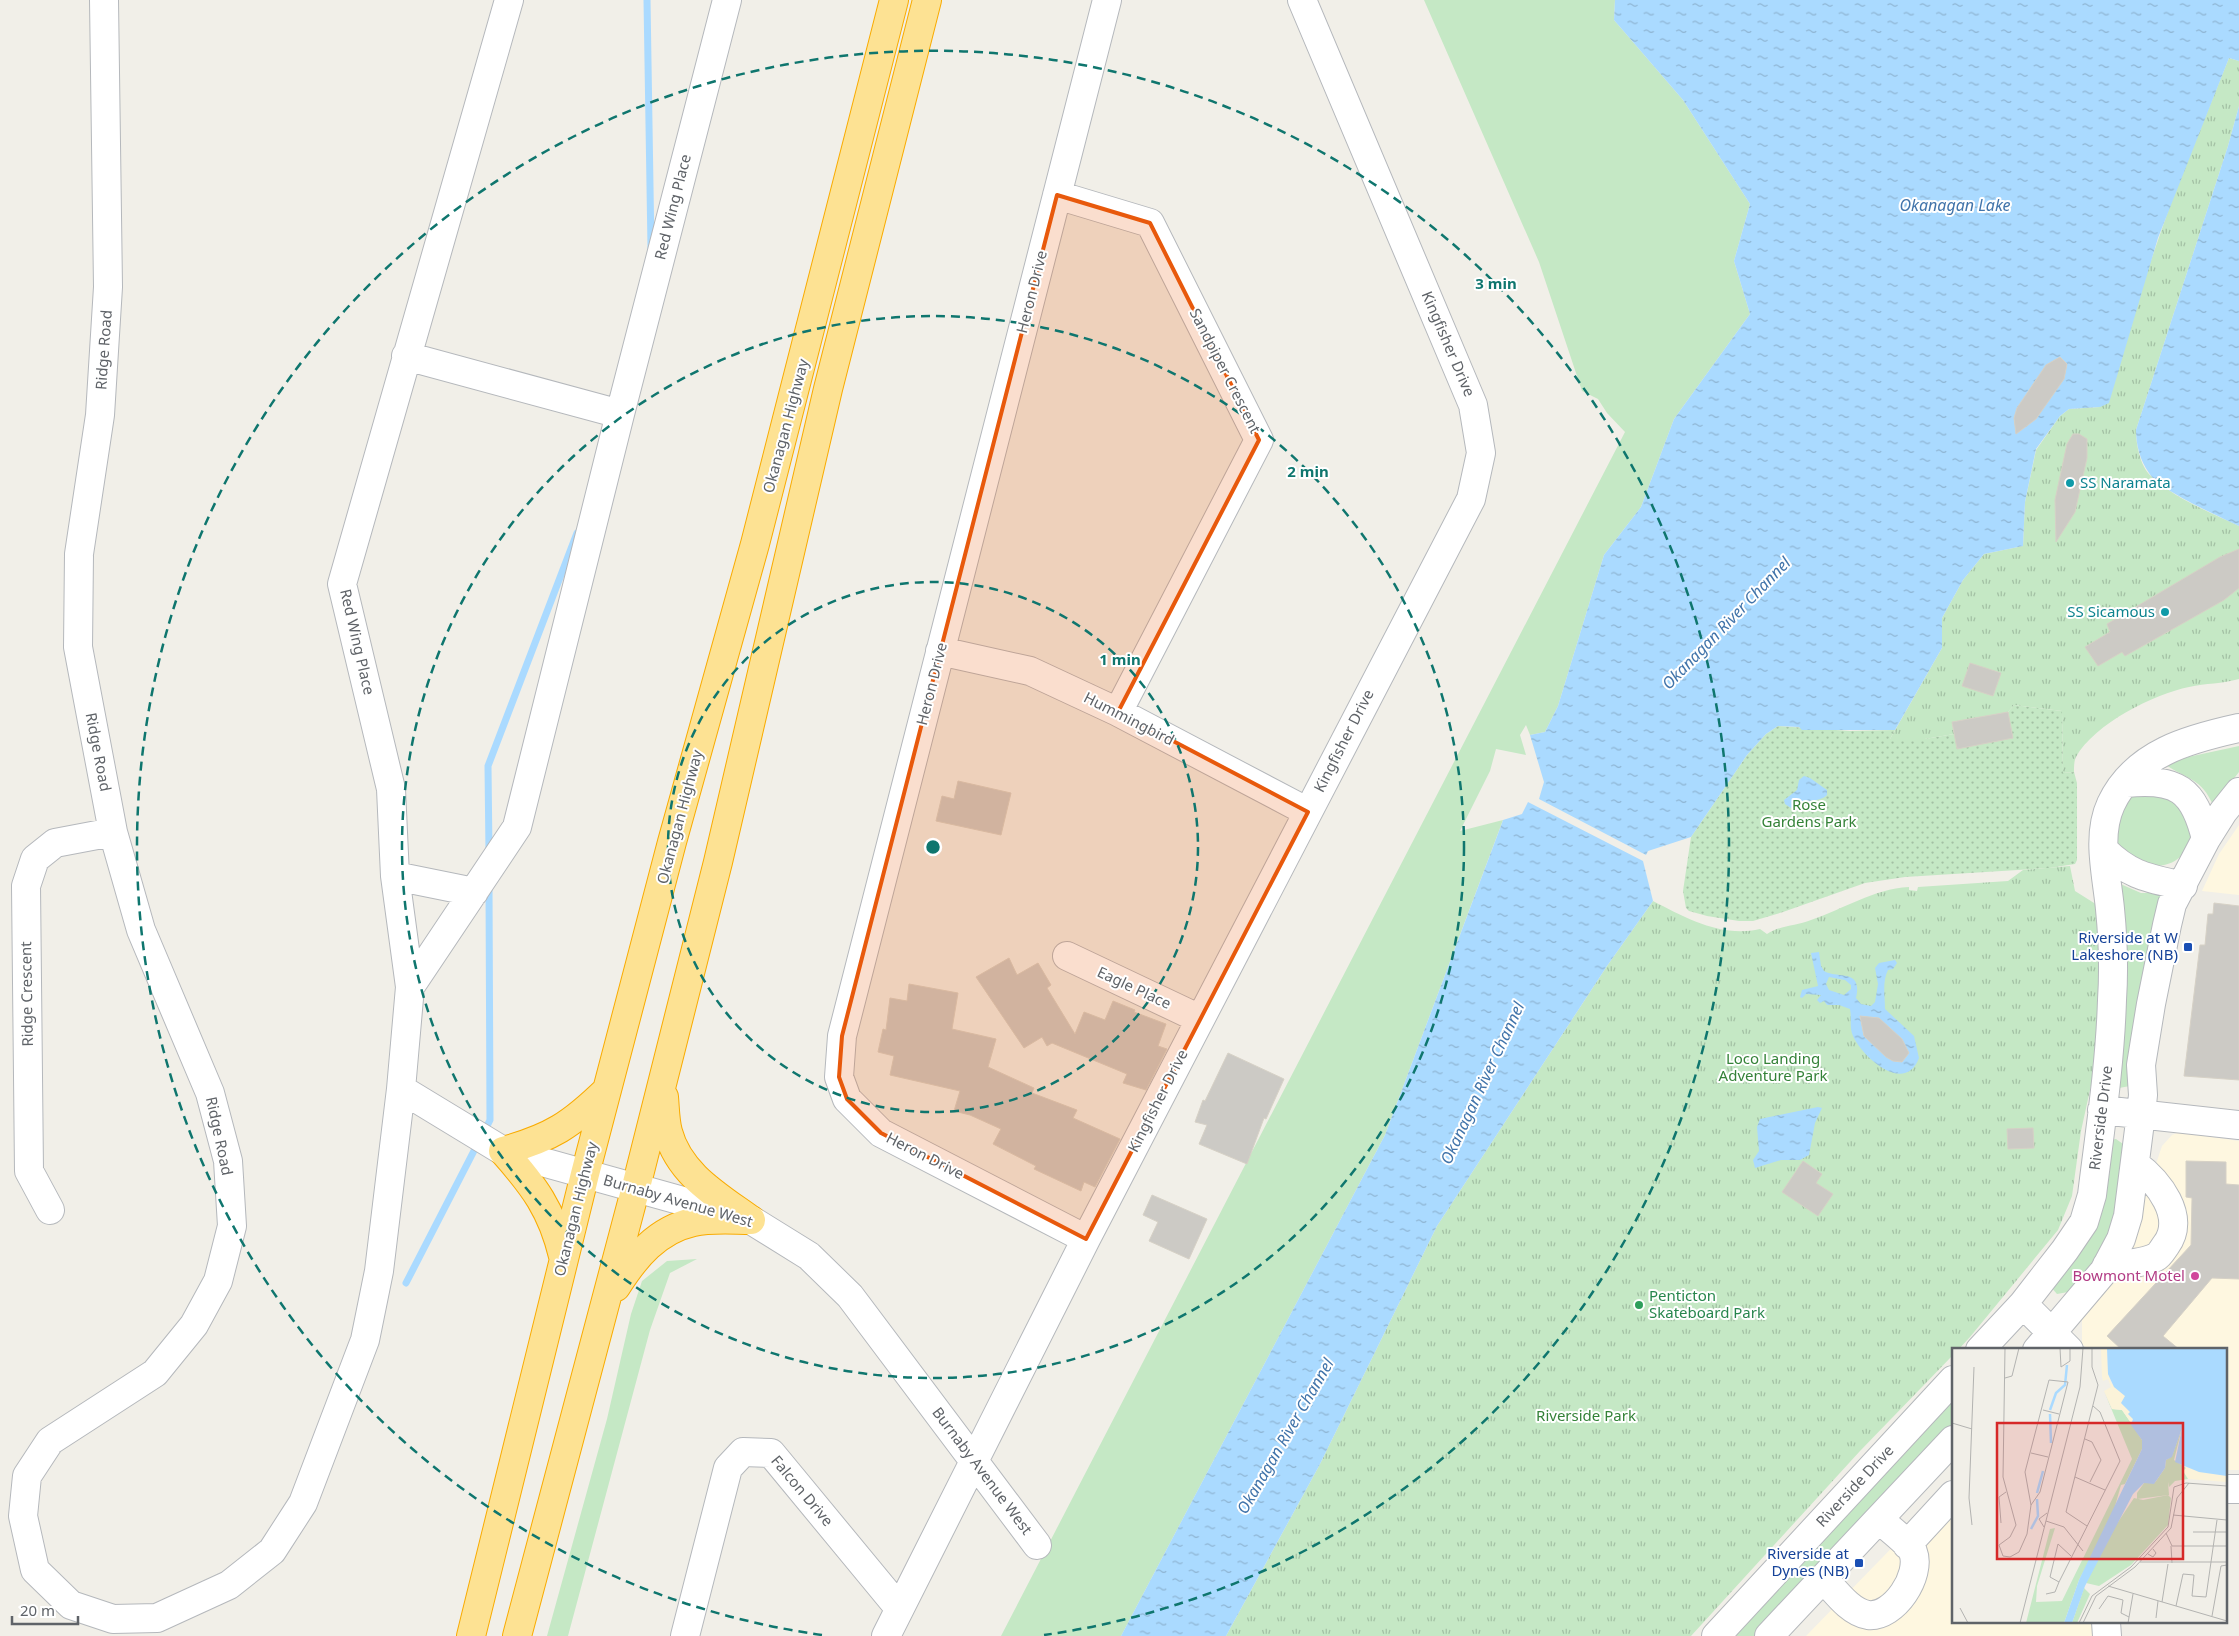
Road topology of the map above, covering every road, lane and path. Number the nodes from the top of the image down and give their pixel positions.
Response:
1 (104, 0) edge
2 (509, 0) edge
3 (727, 0) edge
4 (894, 0) edge
5 (927, 0) edge
6 (1107, 0) edge
7 (1302, 0) edge
8 (1057, 195) junction
9 (406, 356) junction
10 (620, 414) junction
11 (940, 651) junction
12 (1118, 712) junction
13 (2239, 728) edge
14 (2126, 783) junction
15 (2239, 792) edge
16 (1308, 812) junction
17 (113, 832) junction
18 (2206, 839) junction
19 (2104, 850) junction
20 (395, 876) junction
21 (2183, 886) junction
22 (474, 892) junction
23 (1067, 956) dead end
24 (410, 987) junction
25 (1200, 1019) junction
26 (662, 1082) junction
27 (401, 1089) junction
28 (607, 1090) junction
29 (2102, 1110) junction
30 (2142, 1114) junction
31 (2239, 1125) edge
32 (503, 1151) junction
33 (2136, 1164) junction
34 (585, 1174) junction
35 (636, 1187) junction
36 (50, 1210) dead end
37 (751, 1220) junction
38 (1086, 1239) junction
39 (564, 1259) junction
40 (2107, 1265) junction
41 (2023, 1304) junction
42 (605, 1306) junction
43 (2053, 1344) edge
44 (1982, 1348) edge
45 (1952, 1381) edge
46 (1948, 1455) edge
47 (973, 1460) junction
48 (2226, 1489) edge
49 (2239, 1489) edge
50 (1952, 1496) edge
51 (1880, 1520) junction
52 (1037, 1545) dead end
53 (1907, 1545) junction
54 (1824, 1579) junction
55 (899, 1608) junction
56 (471, 1636) edge
57 (517, 1636) edge
58 (685, 1636) edge
59 (886, 1636) edge
60 (1716, 1636) edge
61 (1770, 1636) edge

1 - 17 street, Ridge Road
2 - 9 street, Red Wing Place
3 - 10 street, Red Wing Place
4 - 28 highway, Okanagan Highway
5 - 26 highway, Okanagan Highway
6 - 8 street, Heron Drive
7 - 16 street, Kingfisher Drive
8 - 11 street, Heron Drive
8 - 12 street, Sandpiper Crescent
9 - 10 street
9 - 20 street, Red Wing Place
10 - 22 street, Red Wing Place
11 - 12 street, Hummingbird
11 - 38 street, Heron Drive
12 - 16 street, Hummingbird
13 - 14 street
14 - 18 street
14 - 19 street
15 - 18 street
16 - 25 street, Kingfisher Drive
17 - 27 street, Ridge Road
17 - 36 street, Ridge Crescent
18 - 21 street
19 - 21 street
19 - 29 street, Riverside Drive
20 - 22 street
20 - 24 street, Red Wing Place
21 - 30 street
22 - 24 street, Red Wing Place
23 - 25 street, Eagle Place
24 - 27 street
25 - 38 street, Kingfisher Drive
26 - 35 highway, Okanagan Highway
26 - 37 highway
27 - 32 street, Burnaby Avenue West
28 - 32 highway
28 - 34 highway, Okanagan Highway
29 - 30 street
29 - 41 street, Riverside Drive
30 - 31 street
30 - 33 street
32 - 34 street, Burnaby Avenue West
32 - 39 highway
33 - 40 street
33 - 40 street
34 - 35 street, Burnaby Avenue West
34 - 39 highway, Okanagan Highway
35 - 37 street, Burnaby Avenue West
35 - 42 highway, Okanagan Highway
37 - 42 highway
37 - 47 street, Burnaby Avenue West
38 - 47 street, Kingfisher Drive
39 - 56 highway, Okanagan Highway
40 - 43 street
41 - 43 street
41 - 44 street, Riverside Drive
42 - 57 highway, Okanagan Highway
45 - 60 street, Riverside Drive
46 - 51 street
47 - 52 street, Burnaby Avenue West
47 - 55 street
48 - 49 street
50 - 53 street
51 - 53 street
51 - 54 street
53 - 54 street
54 - 61 street
55 - 58 street, Falcon Drive
55 - 59 street

